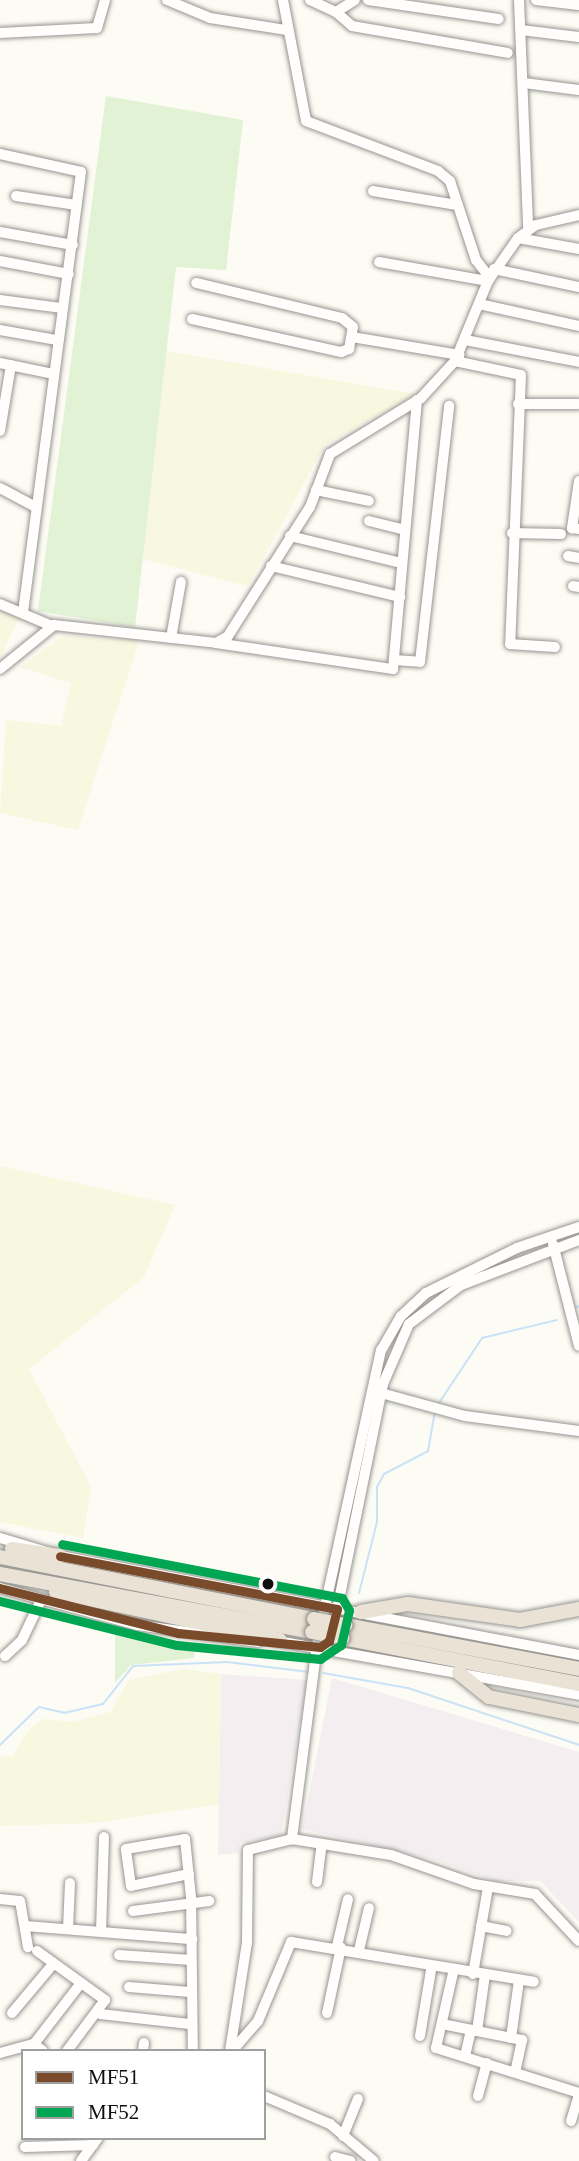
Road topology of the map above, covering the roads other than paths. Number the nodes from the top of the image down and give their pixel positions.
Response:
1 (105, 0) edge
2 (167, 0) edge
3 (283, 0) edge
4 (310, 0) edge
5 (355, 0) edge
6 (368, 0) edge
7 (519, 0) edge
8 (536, 0) edge
9 (579, 5) edge
10 (336, 12) junction
11 (499, 19) dead end
12 (287, 30) junction
13 (521, 30) junction
14 (0, 33) edge
15 (579, 37) edge
16 (508, 52) dead end
17 (524, 83) junction
18 (579, 90) edge
19 (0, 154) edge
20 (373, 191) dead end
21 (16, 196) dead end
22 (76, 205) junction
23 (457, 205) junction
24 (579, 215) edge
25 (528, 229) junction
26 (0, 232) edge
27 (518, 238) junction
28 (73, 245) junction
29 (579, 249) edge
30 (0, 261) edge
31 (379, 262) dead end
32 (69, 274) junction
33 (491, 276) junction
34 (197, 283) dead end
35 (579, 288) edge
36 (0, 300) edge
37 (478, 304) junction
38 (62, 308) junction
39 (192, 319) dead end
40 (579, 326) edge
41 (0, 330) edge
42 (352, 337) junction
43 (58, 340) junction
44 (465, 340) junction
45 (457, 358) junction
46 (579, 362) edge
47 (0, 363) edge
48 (11, 365) junction
49 (53, 374) junction
50 (417, 400) junction
51 (518, 404) junction
52 (578, 404) edge
53 (449, 407) dead end
54 (0, 431) edge
55 (579, 481) edge
56 (0, 488) edge
57 (316, 489) junction
58 (369, 501) dead end
59 (35, 507) junction
60 (369, 522) dead end
61 (579, 529) edge
62 (405, 530) junction
63 (512, 533) junction
64 (561, 534) dead end
65 (290, 536) junction
66 (402, 563) junction
67 (271, 566) junction
68 (181, 582) dead end
69 (400, 597) junction
70 (0, 604) edge
71 (23, 610) junction
72 (52, 626) junction
73 (171, 638) junction
74 (216, 643) junction
75 (555, 647) dead end
76 (394, 660) junction
77 (1, 670) edge
78 (579, 1227) edge
79 (579, 1240) edge
80 (553, 1242) junction
81 (579, 1346) edge
82 (381, 1393) junction
83 (579, 1431) edge
84 (0, 1538) edge
85 (0, 1547) edge
86 (60, 1556) junction
87 (0, 1557) edge
88 (6, 1575) edge
89 (0, 1588) edge
90 (41, 1600) junction
91 (324, 1606) junction
92 (337, 1609) junction
93 (579, 1609) edge
94 (361, 1612) junction
95 (313, 1625) junction
96 (344, 1631) junction
97 (280, 1640) junction
98 (320, 1647) junction
99 (579, 1655) edge
100 (5, 1656) dead end
101 (579, 1669) edge
102 (459, 1673) junction
103 (579, 1684) edge
104 (579, 1695) edge
105 (579, 1715) edge
106 (104, 1837) dead end
107 (292, 1839) junction
108 (322, 1844) junction
109 (189, 1874) junction
110 (317, 1882) dead end
111 (70, 1884) dead end
112 (488, 1887) junction
113 (0, 1899) edge
114 (348, 1899) dead end
115 (209, 1901) dead end
116 (191, 1903) junction
117 (369, 1908) dead end
118 (133, 1911) dead end
119 (25, 1926) junction
120 (481, 1926) junction
121 (68, 1929) junction
122 (507, 1931) dead end
123 (101, 1932) junction
124 (192, 1939) junction
125 (579, 1941) edge
126 (339, 1946) junction
127 (359, 1951) junction
128 (119, 1955) dead end
129 (191, 1960) junction
130 (54, 1963) junction
131 (431, 1970) junction
132 (453, 1973) junction
133 (473, 1974) junction
134 (485, 1975) junction
135 (519, 1980) junction
136 (534, 1982) dead end
137 (81, 1983) junction
138 (129, 1987) dead end
139 (190, 1992) junction
140 (12, 2013) dead end
141 (327, 2013) dead end
142 (100, 2014) junction
143 (189, 2024) junction
144 (442, 2024) junction
145 (474, 2030) junction
146 (420, 2036) dead end
147 (511, 2038) junction
148 (34, 2044) junction
149 (40, 2049) edge
150 (69, 2049) edge
151 (193, 2049) edge
152 (231, 2049) edge
153 (233, 2049) edge
154 (0, 2053) edge
155 (465, 2056) junction
156 (486, 2063) junction
157 (515, 2071) junction
158 (579, 2094) edge
159 (478, 2096) dead end
160 (266, 2097) edge
161 (358, 2099) dead end
162 (571, 2120) dead end
163 (343, 2136) junction
164 (96, 2142) edge
165 (25, 2147) dead end
166 (335, 2157) dead end
167 (362, 2158) edge
168 (81, 2161) edge
169 (350, 2161) edge
170 (374, 2161) edge

1 - 14 street
2 - 12 street
3 - 12 street
4 - 10 street
5 - 10 street
6 - 11 street
7 - 13 street
8 - 9 street
10 - 16 street
12 - 23 street
13 - 15 street
13 - 17 street
17 - 18 street
17 - 25 street
19 - 22 street
20 - 23 street
21 - 22 street
22 - 28 street
23 - 33 street
24 - 25 street
25 - 27 street
26 - 28 street
27 - 29 street
27 - 33 street
28 - 32 street
30 - 32 street
31 - 33 street
32 - 38 street
33 - 35 street
33 - 37 street
34 - 42 street
36 - 38 street
37 - 40 street
37 - 44 street
38 - 43 street
39 - 42 street
41 - 43 street
42 - 45 street
43 - 49 street
44 - 45 street
44 - 46 street
45 - 50 street
45 - 51 street
47 - 48 street
48 - 49 street
48 - 54 street
49 - 59 street
50 - 57 street
50 - 62 street
51 - 52 street
51 - 63 street
53 - 76 street
55 - 61 street
56 - 59 street
57 - 58 street
57 - 65 street
59 - 71 street
60 - 62 street
62 - 66 street
63 - 64 street
63 - 75 street
65 - 66 street
65 - 67 street
66 - 69 street
67 - 69 street
67 - 74 street
68 - 73 street
69 - 76 street
70 - 71 street
71 - 72 street
72 - 73 street
72 - 77 street
73 - 74 street
74 - 76 street
78 - 80 street
79 - 80 street
80 - 81 street
80 - 82 street
80 - 91 street
82 - 83 street
82 - 92 street
84 - 86 street
85 - 86 highway
86 - 91 street
87 - 95 highway
88 - 95 highway
88 - 97 highway
89 - 90 street
90 - 97 street
90 - 100 street
91 - 92 street
91 - 98 street
92 - 94 street
92 - 98 street
93 - 94 highway
94 - 99 street
95 - 96 highway, bridge
96 - 101 highway
96 - 103 highway
97 - 98 street
98 - 102 street
98 - 107 street
102 - 104 street
102 - 105 highway
106 - 123 street
107 - 108 street
107 - 152 street
108 - 110 street
108 - 112 street
109 - 109 street
109 - 116 street
111 - 121 street
112 - 120 street
112 - 125 street
113 - 119 street
114 - 126 street
115 - 116 street
116 - 118 street
116 - 124 street
117 - 127 street
119 - 121 street
119 - 130 street
120 - 122 street
120 - 133 street
121 - 123 street
123 - 124 street
124 - 129 street
126 - 127 street
126 - 141 street
126 - 153 street
127 - 131 street
128 - 129 street
129 - 139 street
130 - 137 street
130 - 140 street
131 - 132 street
131 - 146 street
132 - 133 street
132 - 144 street
133 - 134 street
134 - 135 street
134 - 145 street
135 - 136 street
135 - 147 street
137 - 142 street
137 - 148 street
138 - 139 street
139 - 143 street
142 - 143 street
142 - 150 street
143 - 151 street
144 - 145 street
144 - 155 street
145 - 147 street
145 - 155 street
147 - 157 street
148 - 149 street
148 - 154 street
155 - 156 street
156 - 157 street
156 - 159 street
157 - 158 street
158 - 162 street
160 - 163 street
161 - 163 street
163 - 167 street
164 - 165 street
164 - 168 street
166 - 169 street
167 - 170 street

